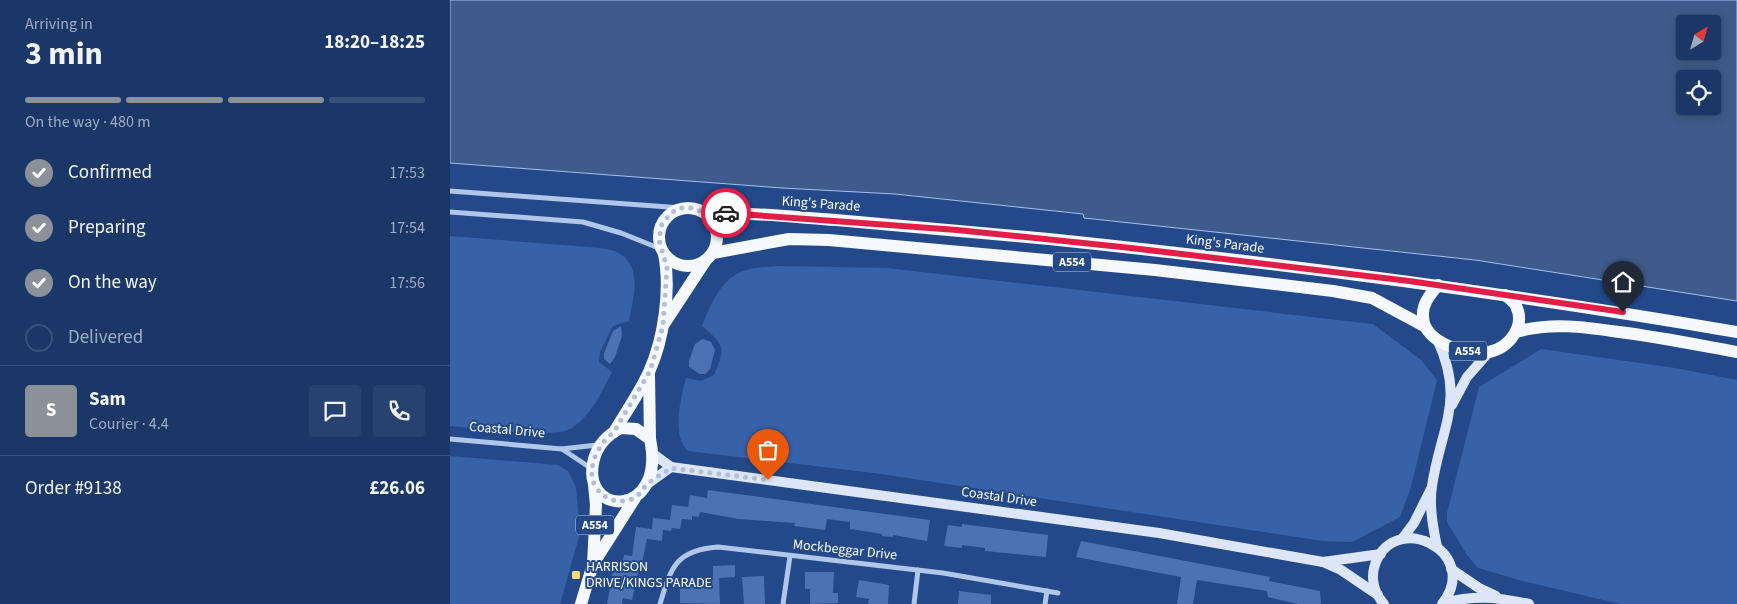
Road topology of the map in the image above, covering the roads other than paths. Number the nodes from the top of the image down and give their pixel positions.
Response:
1 (450, 191) edge
2 (682, 208) junction
3 (450, 212) edge
4 (706, 213) junction
5 (663, 251) junction
6 (709, 257) junction
7 (1438, 285) junction
8 (1506, 295) junction
9 (663, 326) junction
10 (1424, 326) junction
11 (1516, 332) junction
12 (1737, 332) edge
13 (1437, 339) junction
14 (1489, 352) junction
15 (1737, 352) edge
16 (650, 371) junction
17 (1451, 406) junction
18 (614, 432) junction
19 (450, 439) edge
20 (650, 439) junction
21 (600, 445) junction
22 (562, 448) junction
23 (652, 453) junction
24 (671, 468) junction
25 (592, 469) junction
26 (646, 484) junction
27 (594, 485) junction
28 (1432, 486) junction
29 (635, 498) junction
30 (1402, 539) junction
31 (1437, 547) junction
32 (1381, 554) junction
33 (790, 556) junction
34 (1323, 562) junction
35 (593, 564) junction
36 (1451, 569) junction
37 (918, 570) junction
38 (1046, 591) junction
39 (1058, 593) dead end
40 (1499, 597) junction
41 (1381, 600) edge
42 (581, 604) edge
43 (660, 604) edge
44 (783, 604) edge
45 (914, 604) edge
46 (1045, 604) edge
47 (1442, 604) edge
48 (1529, 604) edge

1 - 2 street
2 - 4 main road
2 - 5 main road
3 - 5 street
4 - 6 main road
4 - 7 main road, King's Parade / A554
5 - 6 main road
5 - 9 main road, A554
6 - 9 main road, A554
6 - 10 main road, A554
7 - 8 main road, King's Parade / A554
7 - 10 main road
8 - 11 main road
8 - 12 main road, King's Parade / A554
9 - 16 main road, A554
10 - 13 main road, A554
11 - 14 main road, A554
11 - 15 main road, A554
13 - 14 main road, A554
13 - 17 street
14 - 17 street
16 - 18 main road, A554
16 - 20 main road, A554
17 - 28 street
18 - 20 main road
18 - 21 main road, A554
19 - 22 street, Coastal Drive
20 - 23 main road, A554
21 - 22 street, Coastal Drive
21 - 25 main road, A554
22 - 25 street
23 - 24 street
23 - 26 main road, A554
24 - 26 street
24 - 34 street, Coastal Drive
25 - 27 main road, A554
26 - 29 main road, A554
27 - 29 main road, A554
27 - 35 main road, A554
28 - 30 street
28 - 31 street
29 - 35 main road, A554
30 - 31 street
30 - 32 street
31 - 36 street
32 - 34 street, Coastal Drive
32 - 41 street
33 - 37 street, Mockbeggar Drive
33 - 43 street, Mockbeggar Drive
33 - 44 street
34 - 41 street, Coastal Drive
35 - 42 main road, A554
36 - 40 street
36 - 47 street
37 - 38 street, Mockbeggar Drive
37 - 45 street
38 - 39 street, Mockbeggar Drive
38 - 46 street
40 - 47 street
40 - 48 street

